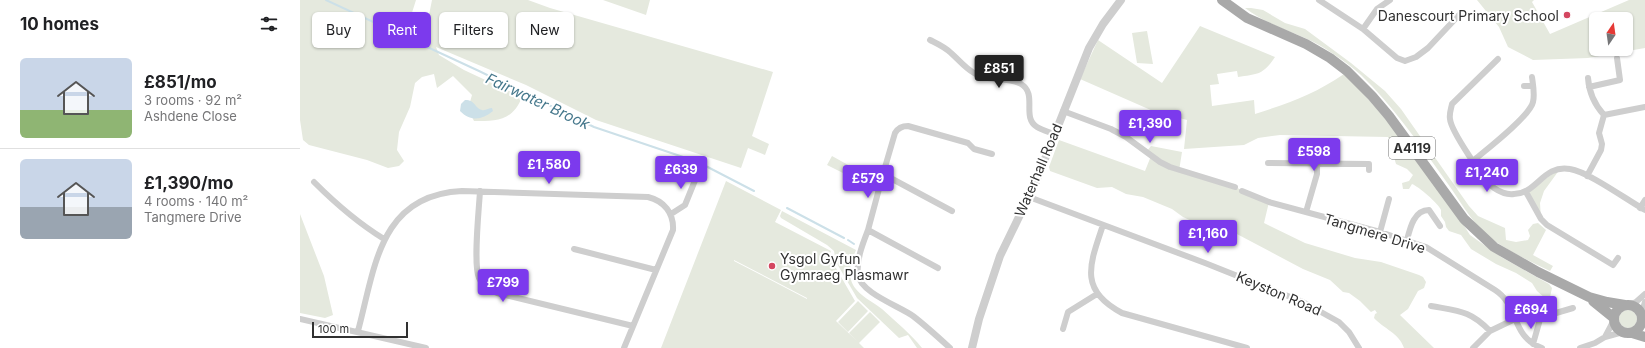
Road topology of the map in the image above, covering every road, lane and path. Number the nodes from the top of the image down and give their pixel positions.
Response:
1 (1319, 0) edge
2 (1390, 0) edge
3 (1118, 1) edge
4 (1225, 2) edge
5 (1459, 15) dead end
6 (1363, 29) junction
7 (930, 40) dead end
8 (1617, 58) dead end
9 (1498, 59) dead end
10 (1532, 77) dead end
11 (1588, 78) dead end
12 (1524, 86) dead end
13 (1533, 86) junction
14 (1588, 87) junction
15 (1645, 107) edge
16 (1063, 111) junction
17 (1604, 115) junction
18 (1054, 134) junction
19 (992, 154) dead end
20 (1474, 160) junction
21 (1268, 163) dead end
22 (1277, 163) junction
23 (1317, 163) junction
24 (1369, 170) dead end
25 (1276, 171) dead end
26 (698, 174) dead end
27 (884, 174) junction
28 (1587, 176) junction
29 (314, 182) dead end
30 (1234, 187) dead end
31 (480, 191) junction
32 (1242, 191) dead end
33 (1526, 192) junction
34 (1029, 197) junction
35 (1389, 199) dead end
36 (1645, 200) edge
37 (1387, 208) junction
38 (1643, 209) edge
39 (1395, 210) dead end
40 (952, 211) dead end
41 (1306, 212) junction
42 (671, 214) junction
43 (1103, 225) junction
44 (1440, 226) dead end
45 (868, 230) junction
46 (1380, 232) junction
47 (384, 239) junction
48 (1407, 240) junction
49 (574, 249) dead end
50 (1618, 258) dead end
51 (938, 268) dead end
52 (656, 270) junction
53 (1097, 294) junction
54 (1645, 294) edge
55 (1589, 297) junction
56 (1645, 302) edge
57 (1628, 305) junction
58 (1431, 306) dead end
59 (1573, 308) dead end
60 (1643, 317) edge
61 (300, 319) edge
62 (1515, 319) junction
63 (1614, 319) junction
64 (634, 326) junction
65 (1062, 329) dead end
66 (358, 331) junction
67 (1490, 331) junction
68 (1628, 332) junction
69 (1605, 337) junction
70 (1645, 337) edge
71 (1533, 344) junction
72 (426, 348) edge
73 (624, 348) edge
74 (950, 348) edge
75 (972, 348) edge
76 (1247, 348) edge
77 (1359, 348) edge
78 (1472, 348) edge
79 (1542, 348) edge
80 (1580, 348) edge

1 - 6 street
2 - 6 street
3 - 16 street, Waterhall Road
4 - 55 main road, A4119
5 - 6 street
7 - 18 street
8 - 14 street
9 - 20 street
10 - 13 street
11 - 14 street
12 - 13 street
13 - 20 street
14 - 17 street
15 - 17 street
16 - 18 street, Waterhall Road
16 - 30 street
17 - 28 street
18 - 34 street, Waterhall Road
19 - 27 street
20 - 33 street
21 - 22 street
22 - 23 street
22 - 25 street
23 - 24 street
23 - 41 street
26 - 42 street
27 - 40 street
27 - 45 street
28 - 33 street
28 - 38 street
29 - 47 street
31 - 42 street
31 - 47 street
31 - 64 street
32 - 41 street, Tangmere Drive
33 - 50 street
34 - 43 street, Keyston Road
34 - 75 street, Waterhall Road
35 - 37 street
36 - 38 street
37 - 39 street
37 - 46 street
41 - 46 street, Tangmere Drive
42 - 52 street
43 - 53 street
43 - 77 street, Keyston Road
44 - 48 street
45 - 51 street
45 - 74 street
46 - 48 street, Tangmere Drive
47 - 66 street
48 - 62 street, Tangmere Drive
49 - 52 street
52 - 64 street
53 - 65 street
53 - 76 street
54 - 57 street
55 - 57 main road, A4119
55 - 63 main road, A4119
56 - 60 street
57 - 60 main road
57 - 63 main road
58 - 67 street
59 - 71 street
60 - 68 main road
61 - 66 street
62 - 67 street
62 - 71 street, Tangmere Drive
63 - 68 main road
63 - 69 street
64 - 73 street
66 - 72 street
67 - 78 street
68 - 69 street
68 - 70 main road
69 - 80 street
71 - 79 street, Tangmere Drive

